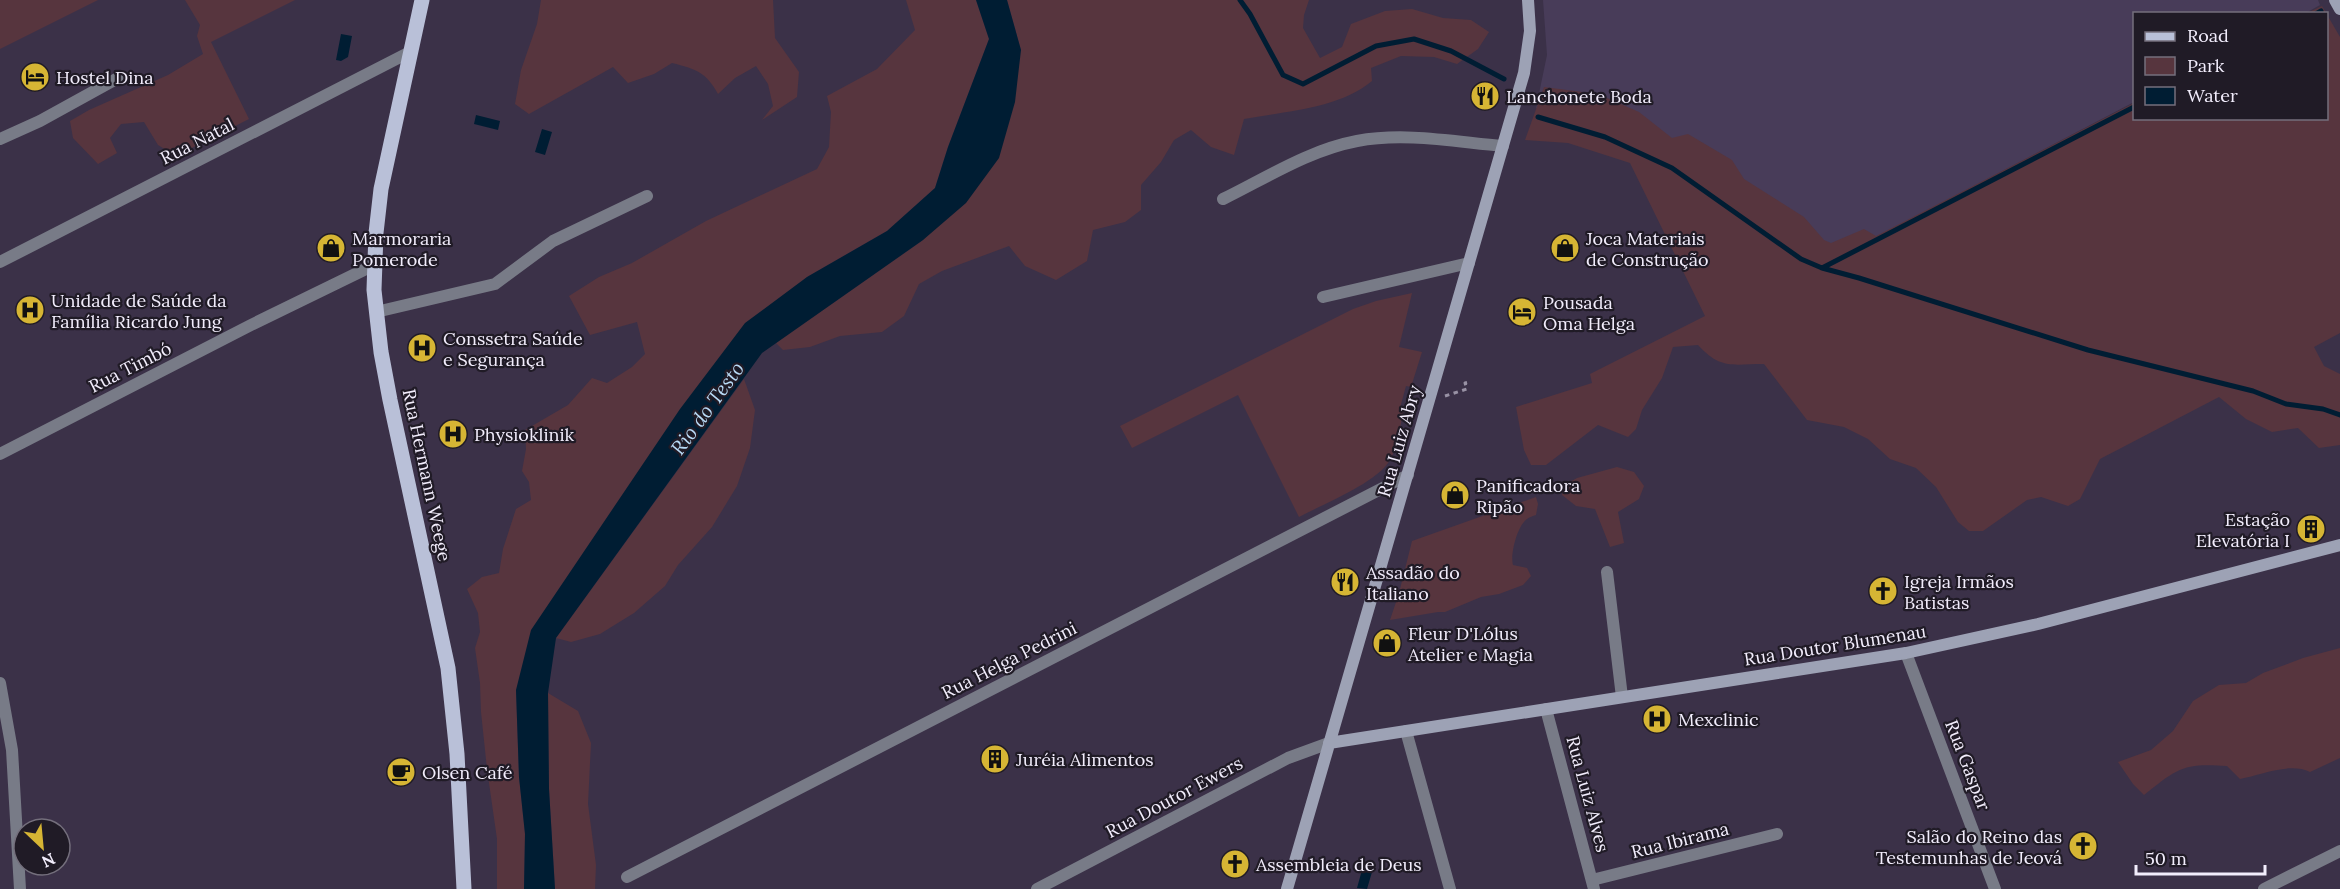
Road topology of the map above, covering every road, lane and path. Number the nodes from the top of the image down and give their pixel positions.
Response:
1 (422, 0) edge
2 (1528, 0) edge
3 (2335, 0) edge
4 (2340, 9) edge
5 (410, 52) junction
6 (118, 78) dead end
7 (0, 139) edge
8 (1503, 146) junction
9 (647, 196) dead end
10 (1223, 199) dead end
11 (0, 262) edge
12 (1469, 263) junction
13 (374, 265) junction
14 (1323, 297) dead end
15 (376, 312) junction
16 (1469, 382) dead end
17 (1429, 400) junction
18 (0, 454) edge
19 (1408, 475) junction
20 (2340, 545) edge
21 (1607, 572) dead end
22 (1906, 653) junction
23 (0, 683) edge
24 (1622, 697) junction
25 (1546, 709) junction
26 (1406, 731) junction
27 (1329, 743) junction
28 (1777, 834) dead end
29 (2340, 851) edge
30 (627, 877) dead end
31 (1593, 885) edge
32 (20, 889) edge
33 (464, 889) edge
34 (1037, 889) edge
35 (1287, 889) edge
36 (1450, 889) edge
37 (1995, 889) edge
38 (2264, 889) edge

1 - 5 main road, Rua Hermann Weege
2 - 8 street, Rua Luiz Abry
3 - 4 street
5 - 11 street, Rua Natal
5 - 13 main road, Rua Hermann Weege
6 - 7 street
8 - 10 street
8 - 12 street, Rua Luiz Abry
9 - 15 street
12 - 14 street
12 - 17 street, Rua Luiz Abry
13 - 15 main road, Rua Hermann Weege
13 - 18 street, Rua Timbó
15 - 33 main road, Rua Hermann Weege
16 - 17 path
17 - 19 street, Rua Luiz Abry
19 - 27 street, Rua Luiz Abry
19 - 30 street, Rua Helga Pedrini
20 - 22 street, Rua Doutor Blumenau
21 - 24 street
22 - 24 street, Rua Doutor Blumenau
22 - 37 street, Rua Gaspar
23 - 32 street
24 - 25 street, Rua Doutor Blumenau
25 - 26 street, Rua Doutor Blumenau
25 - 31 street, Rua Luiz Alves
26 - 27 street, Rua Doutor Blumenau
26 - 36 street
27 - 34 street, Rua Doutor Ewers
27 - 35 street, Rua Luiz Abry
28 - 31 street, Rua Ibirama
29 - 38 street

